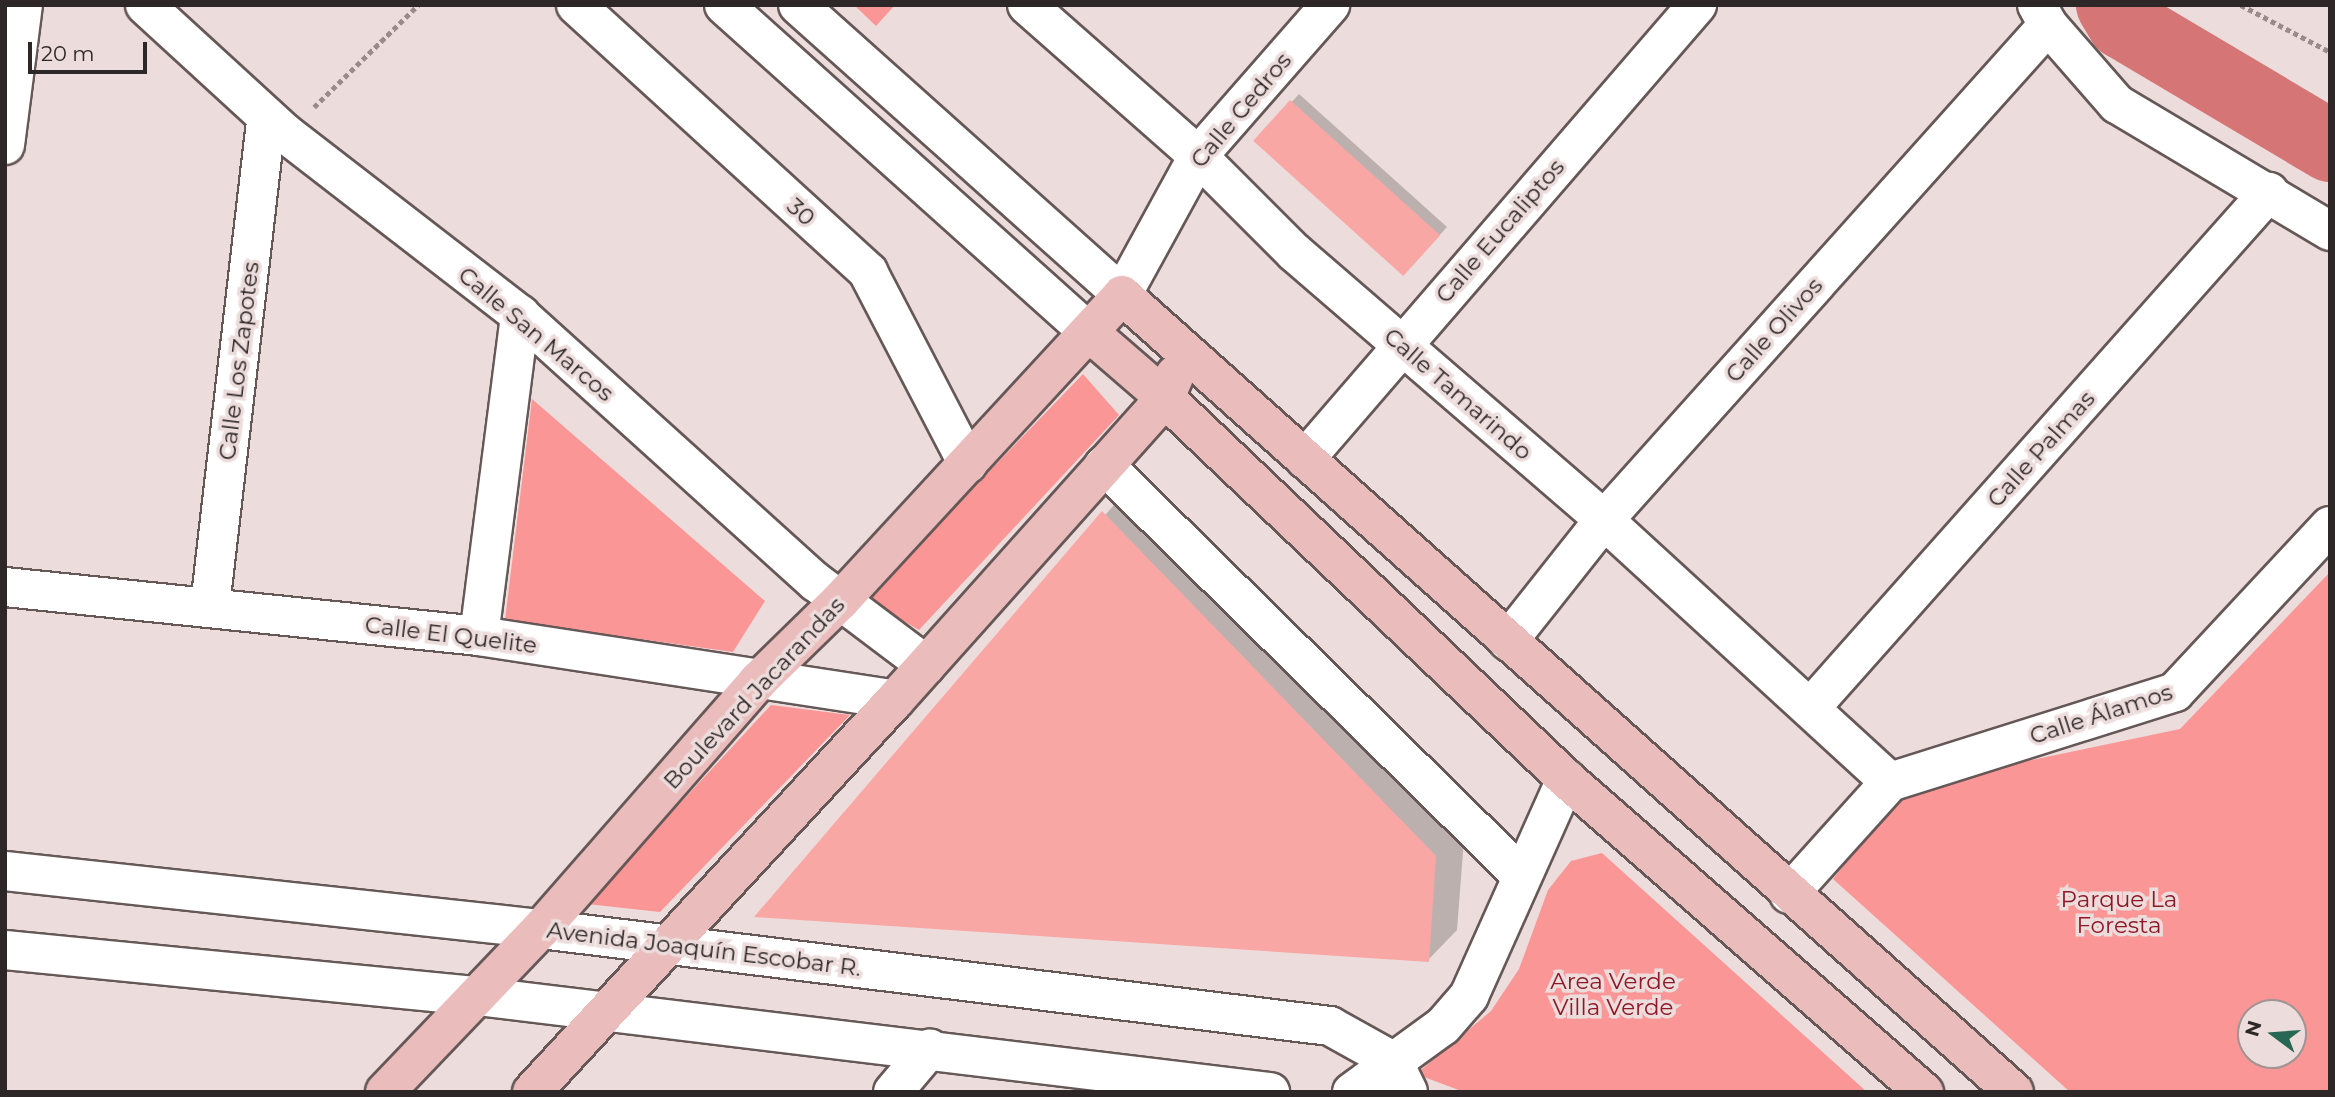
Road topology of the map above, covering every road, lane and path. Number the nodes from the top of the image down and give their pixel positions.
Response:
1 (23, 5) edge
2 (145, 5) edge
3 (418, 5) edge
4 (576, 5) edge
5 (724, 5) edge
6 (798, 5) edge
7 (1027, 5) edge
8 (1330, 5) edge
9 (1697, 5) edge
10 (2241, 5) edge
11 (2043, 15) edge
12 (2330, 52) edge
13 (277, 126) junction
14 (5, 145) edge
15 (1198, 156) junction
16 (2269, 192) junction
17 (2330, 231) edge
18 (1122, 295) junction
19 (520, 315) junction
20 (1090, 333) junction
21 (1401, 345) junction
22 (1186, 352) junction
23 (1165, 398) junction
24 (1305, 459) junction
25 (968, 464) junction
26 (1104, 465) junction
27 (1604, 520) junction
28 (2330, 526) edge
29 (5, 587) edge
30 (840, 601) junction
31 (210, 606) junction
32 (479, 636) junction
33 (1508, 641) junction
34 (926, 665) junction
35 (758, 681) junction
36 (895, 700) junction
37 (1812, 706) junction
38 (1566, 779) junction
39 (1890, 782) junction
40 (5, 871) edge
41 (1521, 876) junction
42 (1789, 894) junction
43 (541, 929) junction
44 (670, 944) junction
45 (5, 950) edge
46 (477, 996) junction
47 (605, 1013) junction
48 (930, 1048) junction
49 (984, 1057) junction
50 (1400, 1076) edge
51 (385, 1092) edge
52 (532, 1092) edge
53 (893, 1092) edge
54 (1022, 1092) edge
55 (1270, 1092) edge
56 (1352, 1092) edge
57 (1924, 1092) edge
58 (2014, 1092) edge

1 - 14 street
2 - 13 street, Calle San Marcos
3 - 13 path
4 - 25 street, 30
5 - 20 street
6 - 18 street
7 - 15 street, Calle Tamarindo
8 - 15 street, Calle Cedros
9 - 21 street, Calle Eucaliptos
10 - 12 path
11 - 16 street
11 - 27 street, Calle Olivos
13 - 19 street, Calle San Marcos
13 - 31 street, Calle Los Zapotes
15 - 18 street, Calle Cedros
15 - 21 street, Calle Tamarindo
16 - 17 street
16 - 37 street, Calle Palmas
18 - 20 main road, Boulevard Jacarandas
18 - 22 main road
19 - 30 street, Calle San Marcos
19 - 32 street
20 - 23 main road
20 - 25 main road, Boulevard Jacarandas
21 - 24 street, Calle Eucaliptos
21 - 27 street, Calle Tamarindo
22 - 23 main road
22 - 24 main road
23 - 26 main road
23 - 38 main road
24 - 33 main road
25 - 30 main road, Boulevard Jacarandas
26 - 34 main road
26 - 41 street
27 - 33 street, Calle Olivos
27 - 37 street, Calle Tamarindo
28 - 39 street, Calle Álamos
29 - 31 street, Calle El Quelite
30 - 34 street, Calle San Marcos
30 - 35 main road, Boulevard Jacarandas
31 - 32 street, Calle El Quelite
32 - 35 street, Calle El Quelite
33 - 42 main road
34 - 36 main road
35 - 36 street, Calle El Quelite
35 - 43 main road, Boulevard Jacarandas
36 - 44 main road
37 - 39 street, Calle Tamarindo
38 - 41 street
38 - 57 main road
39 - 42 street
40 - 43 street, Avenida Joaquín Escobar R.
41 - 50 street
42 - 58 main road
43 - 44 street, Avenida Joaquín Escobar R.
43 - 46 main road, Boulevard Jacarandas
44 - 47 main road
44 - 50 street, Avenida Joaquín Escobar R.
45 - 46 street
46 - 47 street
46 - 51 main road, Boulevard Jacarandas
47 - 48 street
47 - 52 main road
48 - 49 street
48 - 53 street
49 - 54 street
49 - 55 street
50 - 56 street

